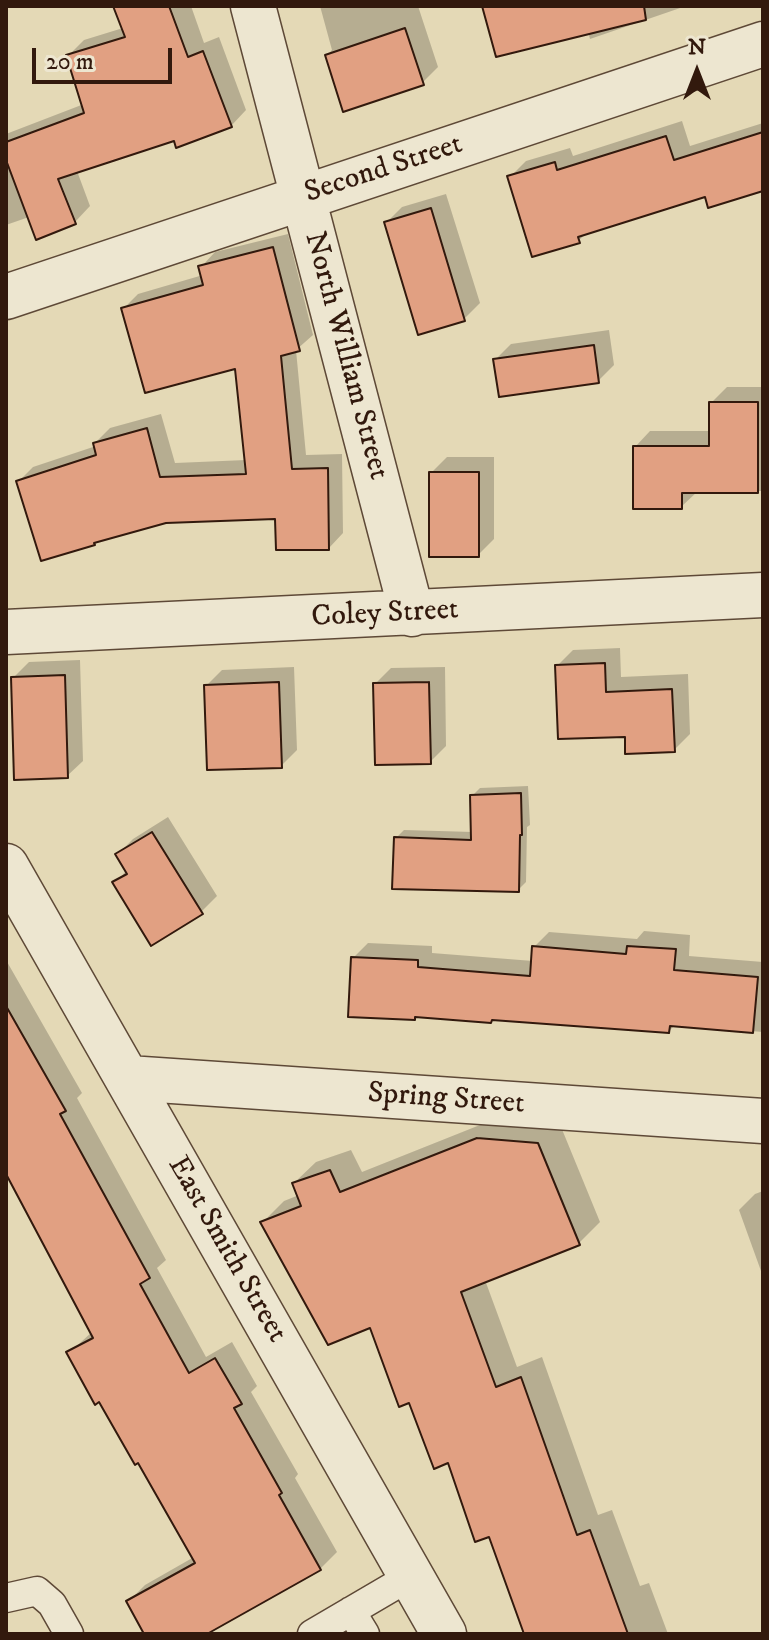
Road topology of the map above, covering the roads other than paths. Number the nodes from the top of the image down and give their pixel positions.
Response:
1 (253, 6) edge
2 (763, 44) edge
3 (303, 197) junction
4 (6, 297) edge
5 (763, 595) edge
6 (412, 614) junction
7 (6, 632) edge
8 (6, 866) edge
9 (128, 1078) junction
10 (763, 1121) edge
11 (411, 1576) junction
12 (6, 1598) edge
13 (358, 1622) edge
14 (69, 1634) edge
15 (312, 1634) edge
16 (444, 1634) edge

1 - 3 street, North William Street
2 - 3 street, Second Street
3 - 4 street, Second Street
3 - 6 street, North William Street
5 - 6 street, Coley Street
6 - 7 street, Coley Street
8 - 9 street, East Smith Street
9 - 10 street, Spring Street
9 - 11 street, East Smith Street
11 - 13 lane
11 - 16 street, East Smith Street
12 - 14 lane
13 - 15 lane

